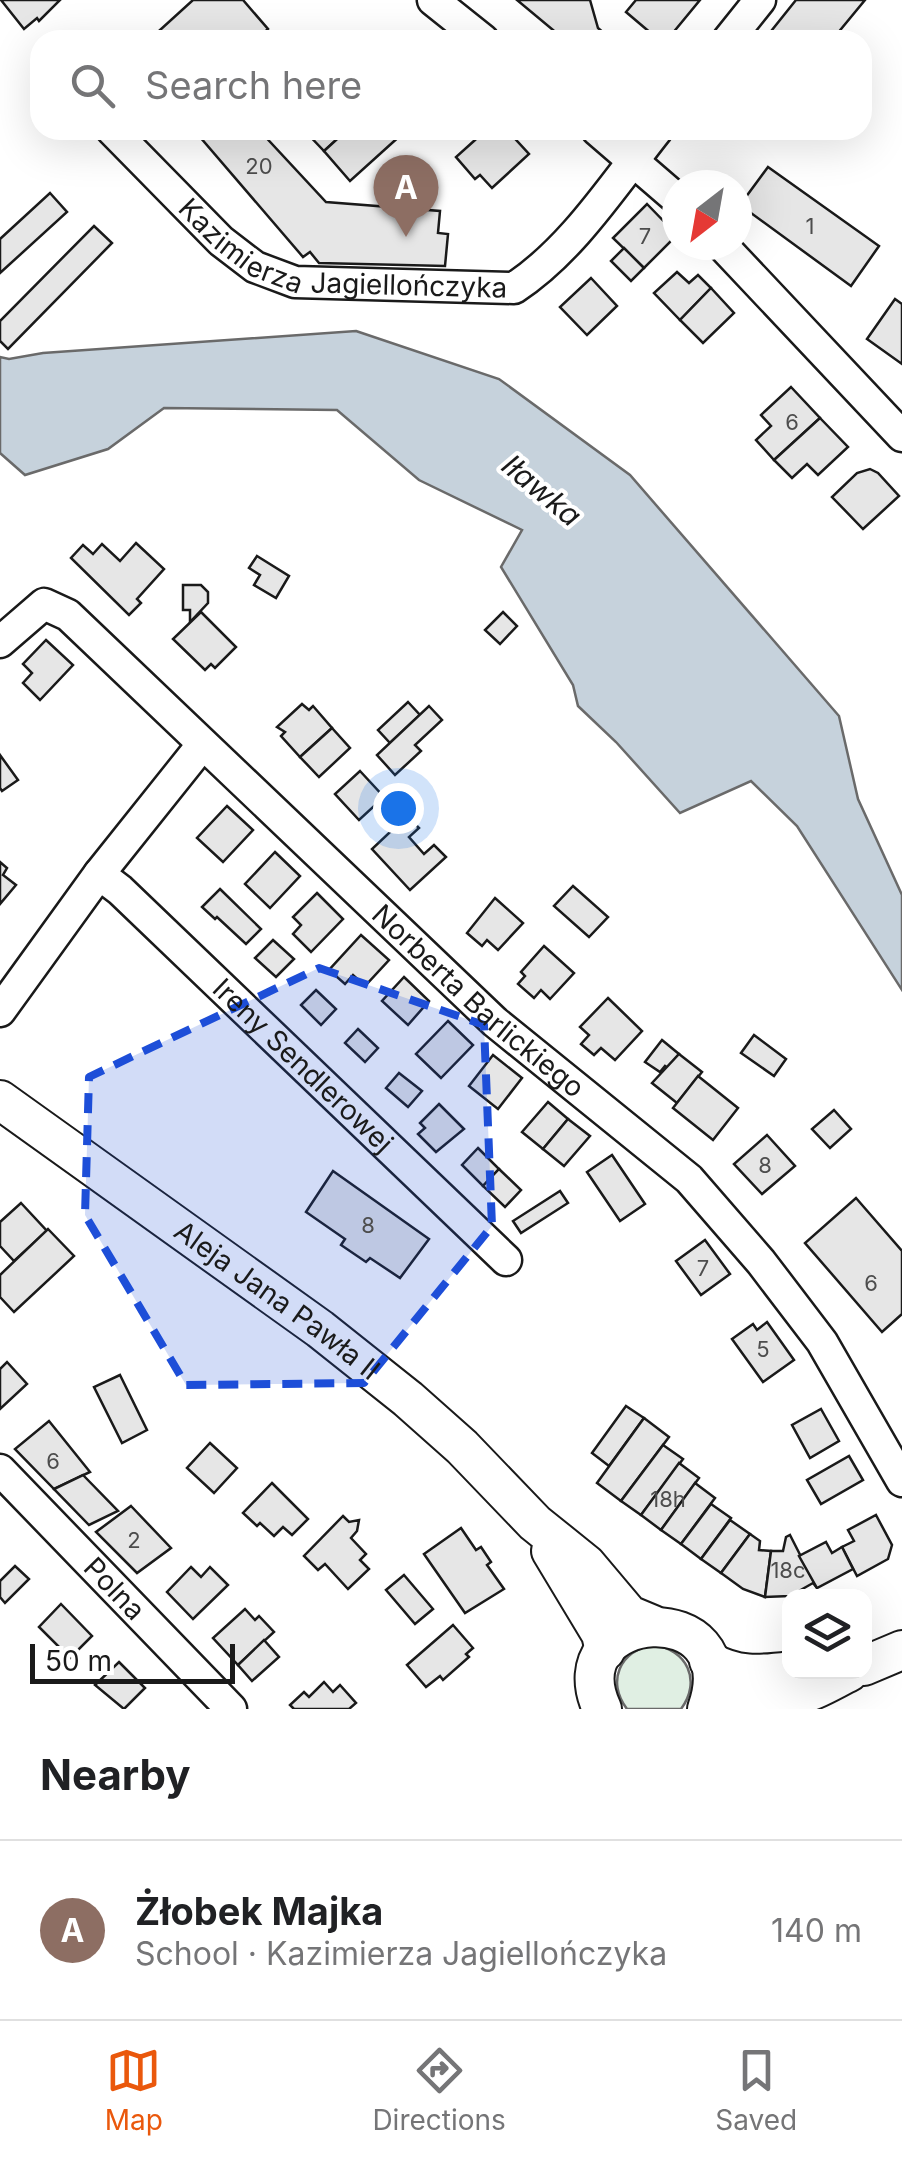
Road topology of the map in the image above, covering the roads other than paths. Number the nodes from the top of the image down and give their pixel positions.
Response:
1 (433, 0) edge
2 (760, 0) edge
3 (470, 30) edge
4 (736, 30) edge
5 (122, 140) edge
6 (610, 140) edge
7 (648, 140) edge
8 (634, 159) junction
9 (662, 185) edge
10 (736, 260) edge
11 (902, 436) edge
12 (0, 642) edge
13 (202, 745) junction
14 (99, 874) junction
15 (0, 1011) edge
16 (0, 1100) edge
17 (506, 1260) dead end
18 (0, 1470) edge
19 (902, 1481) edge
20 (536, 1523) junction
21 (653, 1624) junction
22 (902, 1650) edge
23 (708, 1661) junction
24 (872, 1663) edge
25 (782, 1672) edge
26 (834, 1679) edge
27 (596, 1689) edge
28 (231, 1709) edge
29 (709, 1709) edge

1 - 3 street
2 - 4 street
5 - 8 street, Kazimierza Jagiellończyka
6 - 8 street
7 - 8 street, Kazimierza Jagiellończyka
8 - 9 street
10 - 11 street
12 - 13 street, Norberta Barlickiego
13 - 14 street
13 - 19 street, Norberta Barlickiego
14 - 15 street
14 - 17 street, Ireny Sendlerowej
16 - 20 main road, Aleja Jana Pawła II
18 - 28 street, Polna
20 - 21 main road, Aleja Jana Pawła II
20 - 27 main road, Aleja Jana Pawła II
21 - 23 main road, Aleja Jana Pawła II
21 - 27 main road
22 - 24 main road
23 - 25 main road
23 - 29 main road
26 - 29 main road

